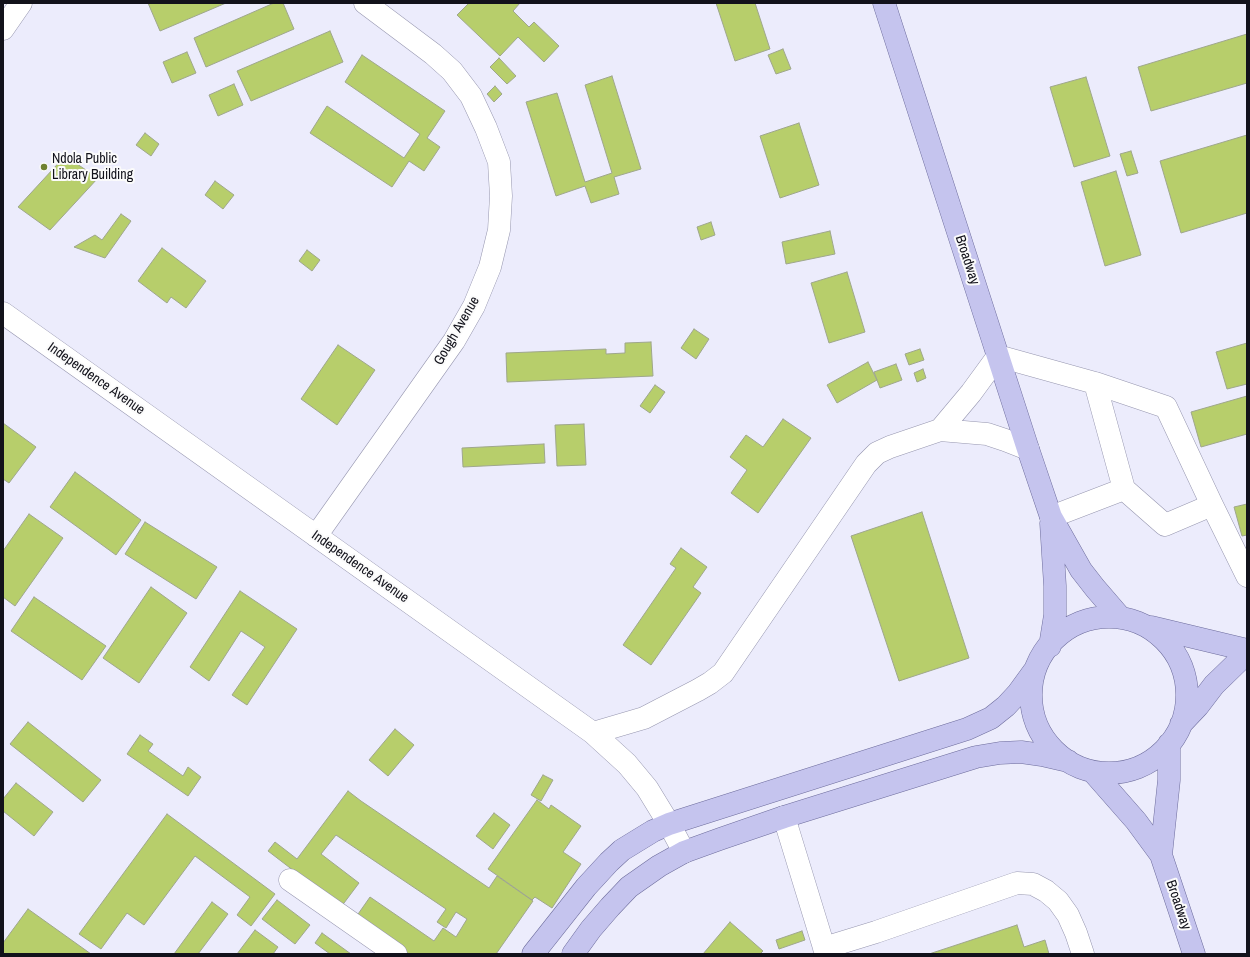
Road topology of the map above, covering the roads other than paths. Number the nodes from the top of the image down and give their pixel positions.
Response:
1 (21, 3) edge
2 (365, 3) edge
3 (884, 3) edge
4 (3, 28) edge
5 (3, 313) edge
6 (998, 356) junction
7 (1095, 383) junction
8 (940, 430) junction
9 (1028, 449) junction
10 (1124, 489) junction
11 (1212, 505) junction
12 (1051, 517) junction
13 (316, 536) junction
14 (1247, 576) edge
15 (1120, 617) junction
16 (1146, 626) junction
17 (1050, 646) junction
18 (1247, 650) edge
19 (1247, 653) edge
20 (1034, 671) junction
21 (1181, 725) junction
22 (593, 733) junction
23 (1169, 744) junction
24 (1068, 761) junction
25 (1093, 772) junction
26 (784, 818) junction
27 (669, 824) junction
28 (684, 852) junction
29 (1161, 855) junction
30 (290, 880) dead end
31 (825, 951) edge
32 (396, 954) edge
33 (533, 954) edge
34 (573, 954) edge
35 (1083, 954) edge
36 (1194, 954) edge

1 - 4 street
2 - 13 street, Gough Avenue
3 - 6 main road, Broadway
5 - 13 street, Independence Avenue
6 - 7 street
6 - 8 street
6 - 9 main road, Broadway
7 - 10 street
7 - 11 street
8 - 9 street
8 - 22 street
9 - 12 main road, Broadway
10 - 11 street
10 - 12 street
11 - 14 street
12 - 15 main road
12 - 17 main road
13 - 22 street, Independence Avenue
15 - 16 main road
15 - 17 main road
16 - 18 main road
16 - 21 main road
17 - 20 main road
19 - 21 main road
20 - 24 main road
20 - 27 main road
21 - 23 main road
22 - 27 street, Independence Avenue
23 - 25 main road
23 - 29 main road
24 - 25 main road
24 - 26 main road
25 - 29 main road
26 - 28 main road
26 - 31 street
27 - 28 street, Independence Avenue
27 - 33 main road
28 - 34 main road
29 - 36 main road, Broadway
30 - 32 street
31 - 35 street

